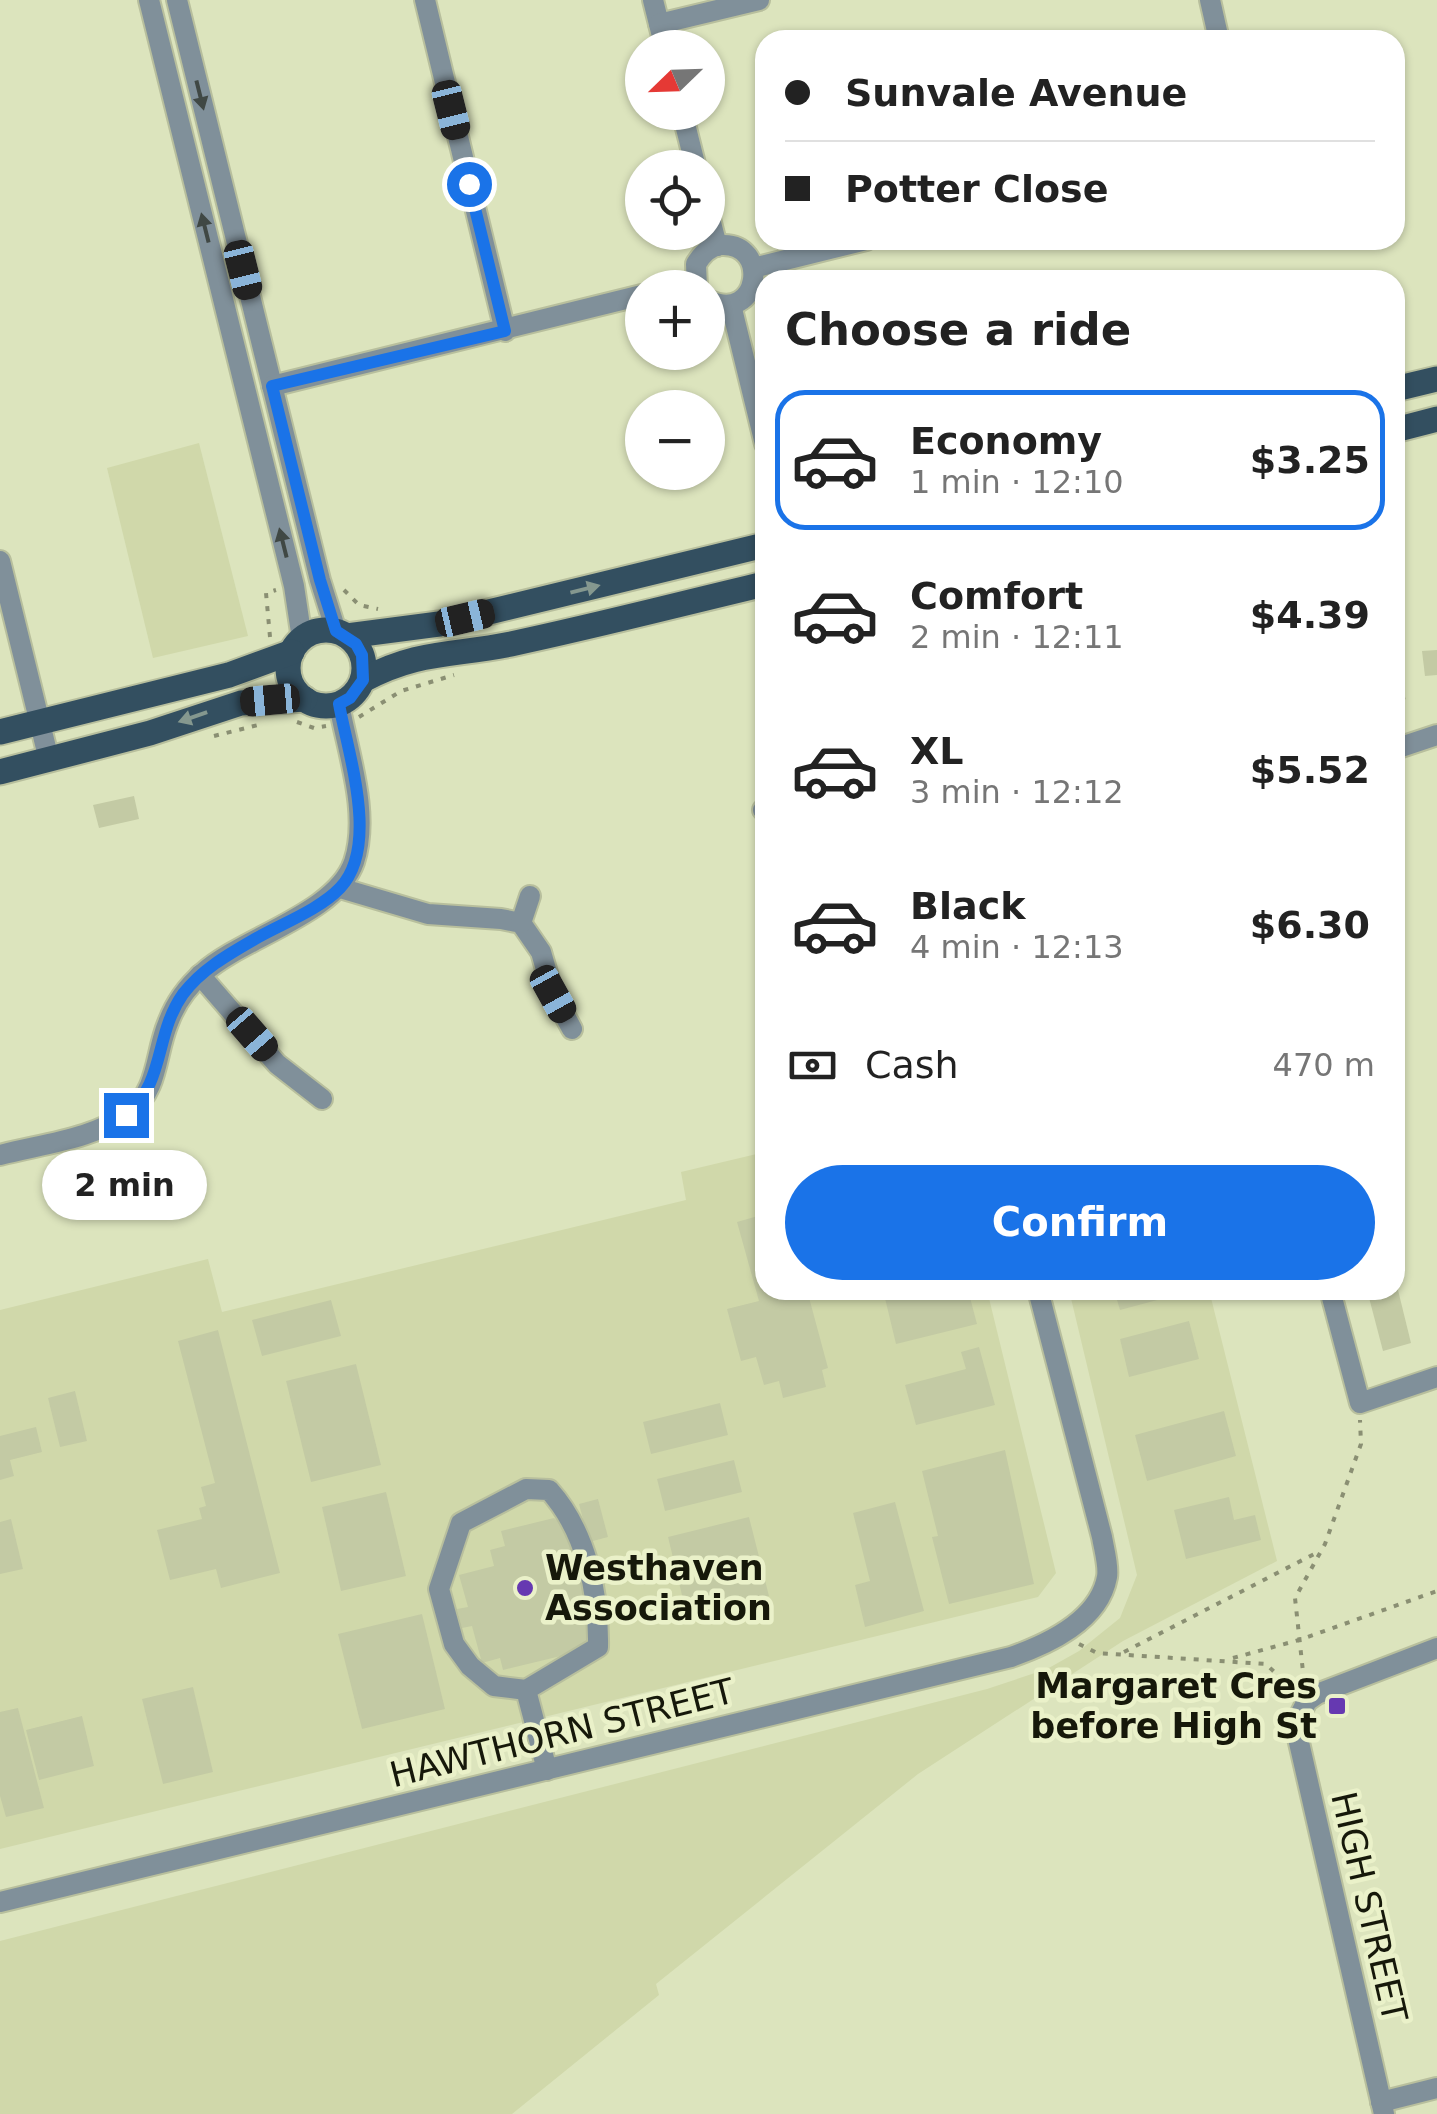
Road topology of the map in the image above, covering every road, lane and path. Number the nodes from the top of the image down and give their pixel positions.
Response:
1 (149, 0) edge
2 (177, 0) edge
3 (425, 0) edge
4 (653, 0) edge
5 (759, 0) edge
6 (1210, 0) edge
7 (659, 24) junction
8 (660, 30) edge
9 (1217, 30) edge
10 (725, 245) edge
11 (710, 250) edge
12 (826, 250) edge
13 (753, 268) junction
14 (696, 270) edge
15 (625, 300) edge
16 (731, 305) junction
17 (725, 306) edge
18 (505, 331) junction
19 (1437, 379) edge
20 (272, 386) junction
21 (1405, 387) edge
22 (755, 403) edge
23 (1437, 419) edge
24 (1405, 427) edge
25 (755, 547) edge
26 (0, 561) edge
27 (755, 586) edge
28 (341, 633) junction
29 (297, 645) junction
30 (363, 680) junction
31 (305, 699) junction
32 (339, 704) junction
33 (39, 722) junction
34 (0, 732) edge
35 (1437, 734) edge
36 (1405, 745) edge
37 (49, 760) junction
38 (0, 772) edge
39 (340, 888) junction
40 (530, 896) dead end
41 (521, 923) junction
42 (200, 975) junction
43 (572, 1029) dead end
44 (322, 1099) dead end
45 (0, 1155) edge
46 (1041, 1300) edge
47 (1333, 1300) edge
48 (1437, 1376) edge
49 (1360, 1403) junction
50 (1322, 1551) junction
51 (1437, 1591) edge
52 (1061, 1634) junction
53 (1299, 1640) junction
54 (1437, 1648) edge
55 (1120, 1654) junction
56 (1227, 1660) junction
57 (526, 1690) junction
58 (1302, 1708) junction
59 (547, 1770) junction
60 (0, 1902) edge
61 (1437, 2088) edge
62 (1383, 2108) edge

29 -> 1 street
2 -> 20 street
3 - 18 street
4 - 7 street
5 - 7 street
6 - 9 street
7 - 8 street
10 - 13 street
11 - 14 street
12 - 13 street
13 - 16 street
15 - 18 street
16 - 17 street
16 - 22 street
18 - 20 street
19 - 21 main road
20 - 28 street
23 - 24 main road
28 -> 25 main road
26 - 33 street
27 - 30 main road
28 - 29 main road
28 - 30 main road
29 - 31 main road
29 - 33 main road
30 - 32 main road
31 - 32 main road
31 -> 37 main road
32 - 39 street
33 - 34 main road
33 - 37 street
35 - 36 street
37 - 38 main road
39 - 41 street
39 - 42 street
40 - 41 street
41 - 43 street
42 - 44 street
42 - 45 street
46 - 52 street, HAWTHORN STREET
47 - 49 street
48 - 49 street
49 - 50 path
50 - 53 path
50 - 55 path
51 - 53 path
52 - 55 path
52 - 59 street, HAWTHORN STREET
53 - 56 path
53 - 58 path
54 - 58 street
55 - 56 path
56 - 58 path
57 - 57 street
57 - 59 street
58 - 62 street, HIGH STREET
59 - 60 street, HAWTHORN STREET
61 - 62 street

